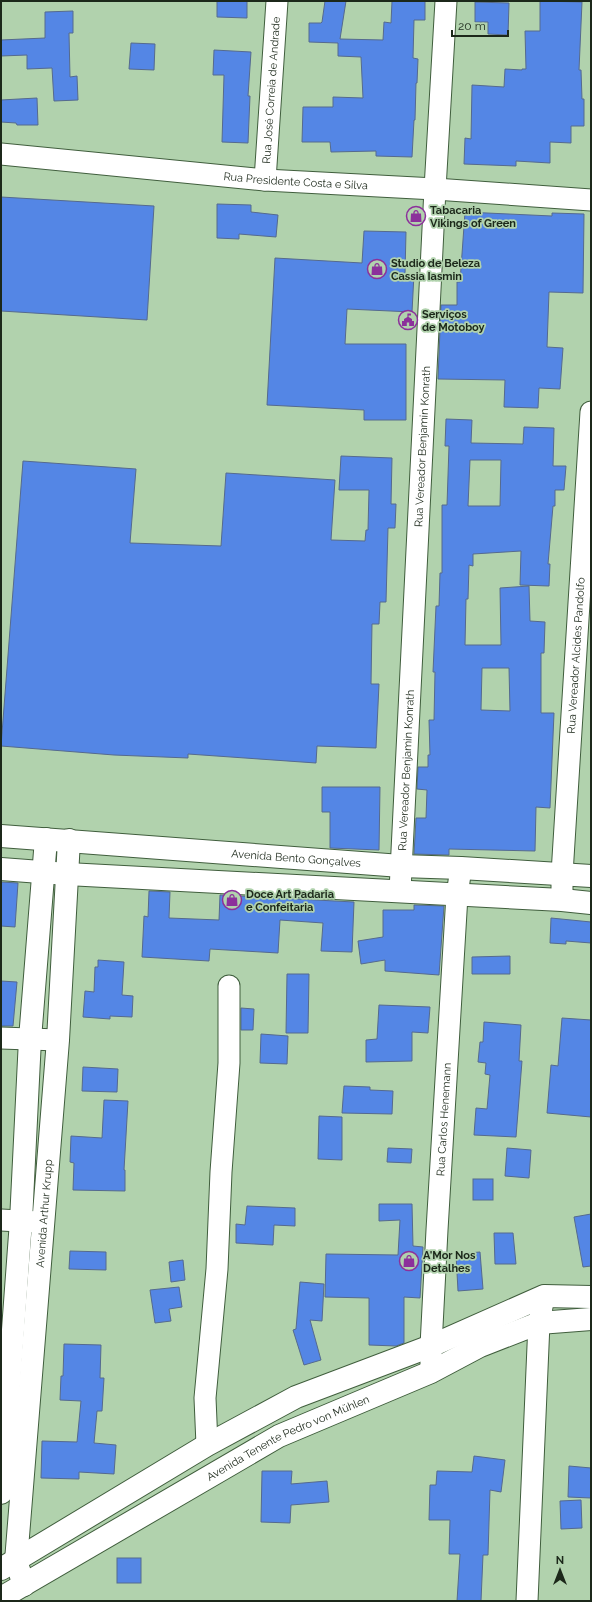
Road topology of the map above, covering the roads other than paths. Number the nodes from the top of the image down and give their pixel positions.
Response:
1 (277, 1) edge
2 (446, 1) edge
3 (1, 154) edge
4 (265, 180) junction
5 (435, 189) junction
6 (591, 200) edge
7 (591, 412) edge
8 (1, 836) edge
9 (46, 839) junction
10 (69, 840) junction
11 (261, 855) junction
12 (402, 866) junction
13 (1, 868) edge
14 (461, 868) junction
15 (44, 872) junction
16 (67, 874) junction
17 (562, 874) junction
18 (591, 876) edge
19 (261, 884) junction
20 (400, 891) junction
21 (457, 895) junction
22 (562, 900) junction
23 (591, 903) edge
24 (228, 986) dead end
25 (1, 1038) edge
26 (30, 1039) junction
27 (58, 1040) junction
28 (11, 1220) edge
29 (44, 1222) junction
30 (544, 1296) junction
31 (591, 1297) edge
32 (591, 1319) edge
33 (539, 1323) junction
34 (431, 1346) junction
35 (431, 1372) junction
36 (207, 1445) junction
37 (1, 1493) edge
38 (8, 1565) edge
39 (24, 1585) junction
40 (2, 1595) edge
41 (528, 1601) edge

1 - 4 street, Rua José Correia de Andrade
2 - 5 street, Rua Vereador Benjamin Konrath
3 - 4 street, Rua Presidente Costa e Silva
4 - 5 street, Rua Presidente Costa e Silva
5 - 6 street, Rua Presidente Costa e Silva
5 - 12 street, Rua Vereador Benjamin Konrath
7 - 17 street, Rua Vereador Alcides Pandolfo
8 - 9 main road, Avenida Bento Gonçalves
9 - 10 main road, Avenida Bento Gonçalves
9 - 15 main road, Avenida Arthur Krupp
10 - 11 main road, Avenida Bento Gonçalves
10 - 16 main road, Avenida Arthur Krupp
11 - 12 main road, Avenida Bento Gonçalves
11 - 19 main road
12 - 14 main road, Avenida Bento Gonçalves
12 - 20 street, Rua Vereador Benjamin Konrath
13 - 15 main road
14 - 17 main road, Avenida Bento Gonçalves
14 - 21 street, Rua Carlos Henemann
15 - 16 main road
15 - 26 main road, Avenida Arthur Krupp
16 - 19 main road
16 - 27 main road, Avenida Arthur Krupp
17 - 18 main road, Avenida Bento Gonçalves
17 - 22 street, Rua Vereador Alcides Pandolfo
19 - 20 main road
20 - 21 main road
21 - 22 main road
21 - 34 street, Rua Carlos Henemann
22 - 23 main road
24 - 36 street
25 - 26 street
26 - 27 street
26 - 28 main road, Avenida Arthur Krupp
27 - 29 main road, Avenida Arthur Krupp
28 - 29 street
28 - 37 main road, Avenida Arthur Krupp
29 - 38 main road, Avenida Arthur Krupp
30 - 31 main road
30 - 33 street
30 - 34 main road
32 - 33 main road, Avenida Tenente Pedro von Mühlen
33 - 35 main road, Avenida Tenente Pedro von Mühlen
33 - 41 street
34 - 35 street, Rua Carlos Henemann
34 - 36 main road
35 - 39 main road, Avenida Tenente Pedro von Mühlen
36 - 38 main road
38 - 39 main road, Avenida Arthur Krupp
39 - 40 main road, Avenida Tenente Pedro von Mühlen

